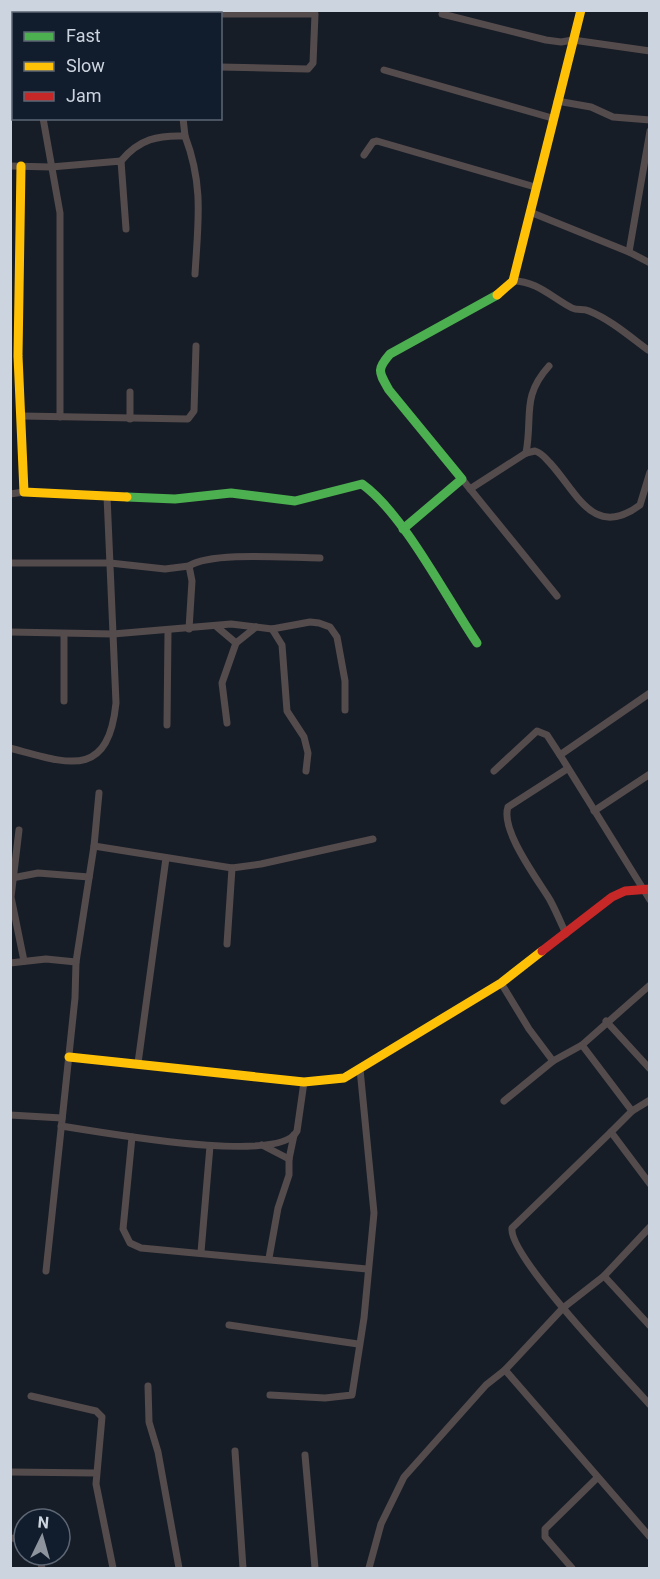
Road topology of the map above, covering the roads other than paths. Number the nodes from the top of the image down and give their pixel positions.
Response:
1 (581, 10) edge
2 (222, 12) edge
3 (442, 14) dead end
4 (573, 40) junction
5 (650, 51) edge
6 (222, 67) edge
7 (384, 70) dead end
8 (557, 100) junction
9 (552, 118) junction
10 (43, 120) edge
11 (183, 120) edge
12 (650, 120) edge
13 (650, 131) edge
14 (185, 136) junction
15 (364, 155) dead end
16 (121, 160) junction
17 (16, 166) edge
18 (51, 167) junction
19 (535, 187) junction
20 (530, 212) junction
21 (126, 229) dead end
22 (628, 252) junction
23 (650, 263) edge
24 (195, 274) dead end
25 (513, 281) junction
26 (196, 346) dead end
27 (648, 350) dead end
28 (14, 356) edge
29 (549, 366) dead end
30 (130, 392) dead end
31 (22, 416) junction
32 (60, 417) junction
33 (130, 419) junction
34 (526, 453) junction
35 (650, 472) edge
36 (462, 479) junction
37 (470, 489) junction
38 (24, 492) junction
39 (10, 494) edge
40 (107, 496) junction
41 (403, 529) junction
42 (320, 558) dead end
43 (10, 563) edge
44 (110, 563) junction
45 (189, 566) junction
46 (556, 596) dead end
47 (217, 627) junction
48 (256, 627) junction
49 (189, 629) junction
50 (272, 629) junction
51 (168, 631) junction
52 (10, 632) edge
53 (64, 634) junction
54 (113, 634) junction
55 (236, 643) junction
56 (477, 644) dead end
57 (650, 693) edge
58 (64, 701) dead end
59 (345, 710) dead end
60 (226, 723) dead end
61 (167, 725) dead end
62 (10, 748) edge
63 (560, 755) junction
64 (567, 769) junction
65 (306, 771) dead end
66 (494, 771) dead end
67 (650, 774) edge
68 (99, 793) dead end
69 (594, 811) junction
70 (19, 830) dead end
71 (373, 839) dead end
72 (94, 846) junction
73 (166, 858) junction
74 (232, 868) junction
75 (89, 877) junction
76 (12, 878) edge
77 (646, 890) edge
78 (650, 900) edge
79 (566, 934) junction
80 (227, 944) dead end
81 (24, 961) junction
82 (76, 962) junction
83 (10, 963) edge
84 (501, 983) junction
85 (650, 985) edge
86 (606, 1021) junction
87 (582, 1045) junction
88 (69, 1057) junction
89 (553, 1061) junction
90 (138, 1063) junction
91 (360, 1069) junction
92 (650, 1070) edge
93 (304, 1082) junction
94 (650, 1100) edge
95 (504, 1101) dead end
96 (632, 1111) junction
97 (10, 1115) edge
98 (62, 1122) junction
99 (611, 1132) junction
100 (294, 1136) junction
101 (132, 1137) junction
102 (262, 1145) junction
103 (210, 1146) junction
104 (289, 1159) junction
105 (650, 1184) edge
106 (650, 1227) edge
107 (201, 1252) junction
108 (269, 1258) junction
109 (367, 1269) junction
110 (46, 1271) dead end
111 (604, 1276) junction
112 (563, 1308) junction
113 (229, 1325) dead end
114 (650, 1326) edge
115 (358, 1344) junction
116 (505, 1370) junction
117 (148, 1386) dead end
118 (270, 1395) dead end
119 (32, 1396) dead end
120 (650, 1405) edge
121 (235, 1451) dead end
122 (305, 1455) dead end
123 (10, 1472) edge
124 (96, 1473) junction
125 (597, 1478) junction
126 (648, 1534) edge
127 (112, 1569) edge
128 (179, 1569) edge
129 (243, 1569) edge
130 (315, 1569) edge
131 (369, 1569) edge
132 (572, 1569) edge

1 - 4 street
2 - 6 street
3 - 4 street
4 - 5 street
4 - 8 street
7 - 9 street
8 - 9 street
8 - 12 street
9 - 19 street
10 - 18 street
11 - 14 street
13 - 22 street
14 - 16 street
14 - 24 street
15 - 19 street
16 - 18 street
16 - 21 street
17 - 18 street
17 - 28 street
18 - 32 street
19 - 20 street
20 - 22 street
20 - 25 street
22 - 23 street
25 - 27 street
25 - 36 street
26 - 33 street
28 - 31 street
29 - 34 street
30 - 33 street
31 - 32 street
31 - 38 street
32 - 33 street
34 - 35 street
34 - 37 street
36 - 37 street
36 - 41 street
37 - 46 street
38 - 39 street
38 - 40 street
40 - 41 street
40 - 44 street
41 - 56 street
42 - 45 street
43 - 44 street
44 - 45 street
44 - 54 street
45 - 49 street
47 - 48 street
47 - 49 street
47 - 55 street
48 - 50 street
48 - 55 street
49 - 51 street
50 - 59 street
50 - 65 street
51 - 54 street
51 - 61 street
52 - 53 street
53 - 54 street
53 - 58 street
54 - 62 street
55 - 60 street
57 - 63 street
63 - 64 street
63 - 66 street
64 - 69 street
64 - 79 street
67 - 69 street
68 - 72 street
69 - 77 street
70 - 76 street
71 - 74 street
72 - 73 street
72 - 75 street
73 - 74 street
73 - 90 street
74 - 80 street
75 - 76 street
75 - 82 street
76 - 81 street
77 - 78 street
77 - 79 street
79 - 84 street
81 - 82 street
81 - 83 street
82 - 88 street
84 - 89 street
84 - 91 street
85 - 86 street
86 - 87 street
86 - 92 street
87 - 89 street
87 - 96 street
88 - 90 street
88 - 98 street
89 - 95 street
90 - 93 street
91 - 93 street
91 - 109 street
93 - 100 street
94 - 96 street
96 - 99 street
97 - 98 street
98 - 101 street
98 - 110 street
99 - 105 street
99 - 112 street
100 - 102 street
100 - 104 street
101 - 103 street
101 - 107 street
102 - 103 street
102 - 104 street
103 - 107 street
104 - 108 street
106 - 111 street
107 - 108 street
108 - 109 street
109 - 115 street
111 - 112 street
111 - 114 street
112 - 116 street
112 - 120 street
113 - 115 street
115 - 118 street
116 - 125 street
116 - 131 street
117 - 128 street
119 - 124 street
121 - 129 street
122 - 130 street
123 - 124 street
124 - 127 street
125 - 126 street
125 - 132 street

